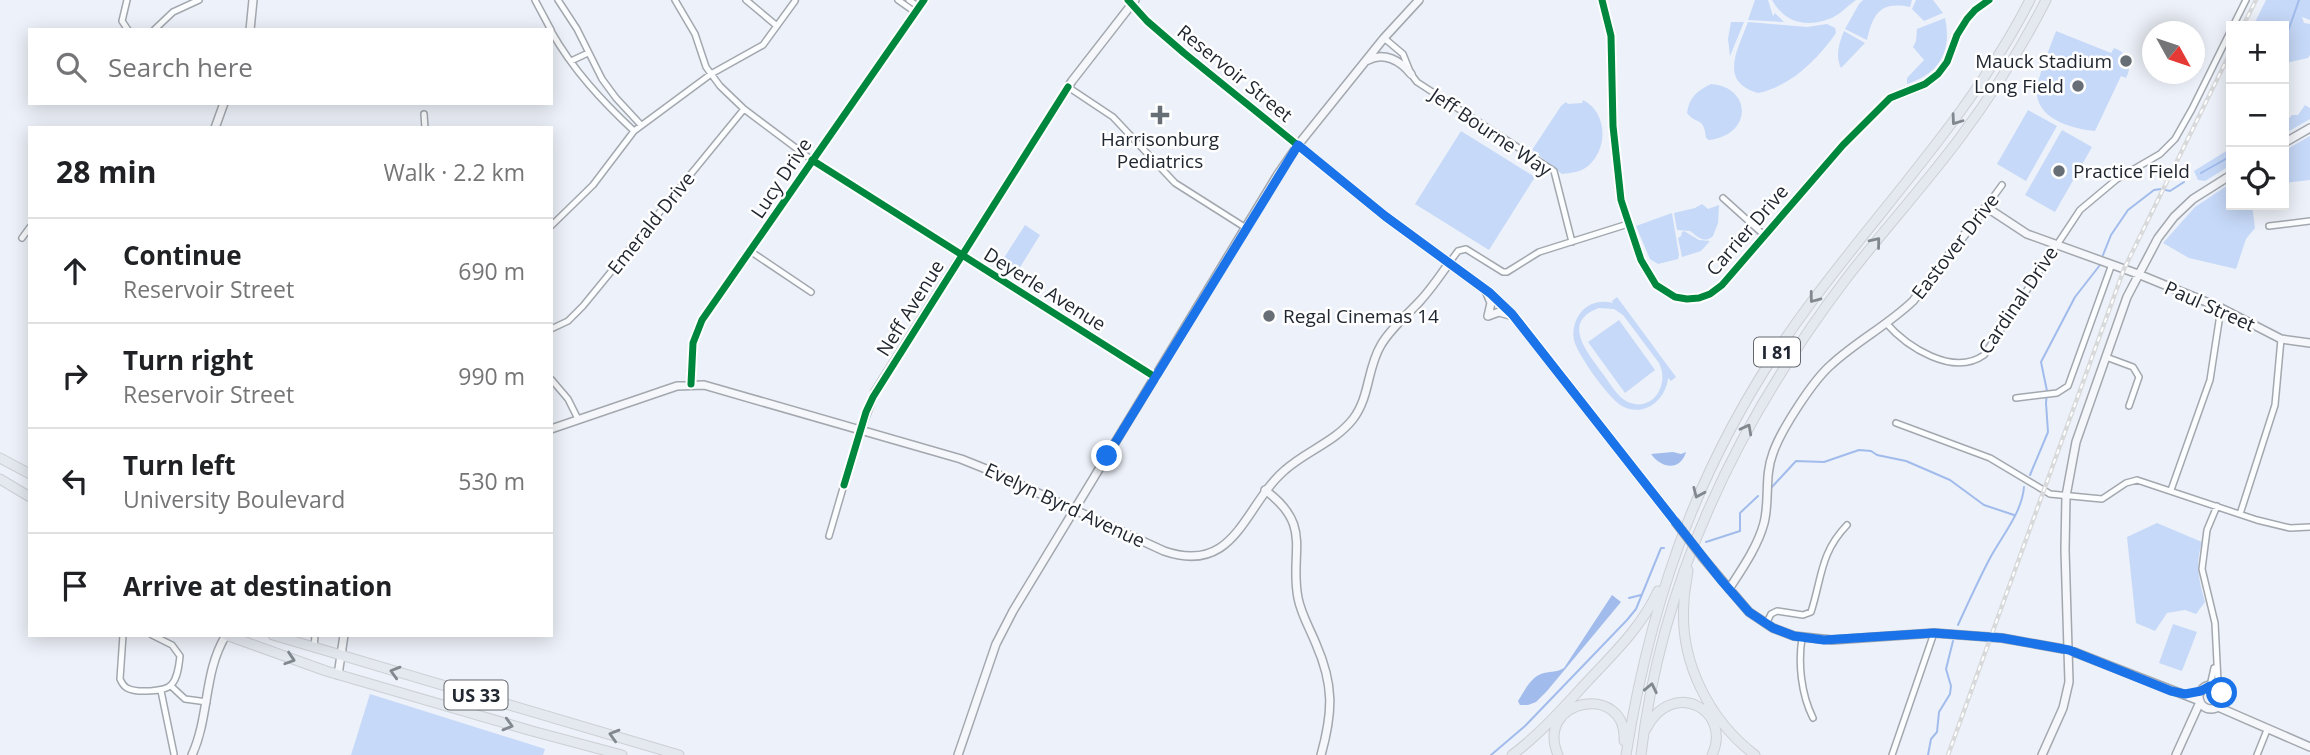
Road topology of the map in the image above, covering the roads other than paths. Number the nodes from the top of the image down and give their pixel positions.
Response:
1 (127, 0) edge
2 (199, 0) edge
3 (253, 0) edge
4 (535, 0) edge
5 (558, 0) edge
6 (675, 0) edge
7 (746, 0) edge
8 (898, 0) edge
9 (909, 0) edge
10 (1119, 0) edge
11 (1419, 0) edge
12 (1602, 0) edge
13 (1989, 0) edge
14 (2030, 0) edge
15 (2046, 0) edge
16 (2246, 0) edge
17 (794, 1) edge
18 (1131, 2) edge
19 (919, 6) edge
20 (2236, 21) edge
21 (777, 26) junction
22 (127, 28) edge
23 (156, 28) edge
24 (250, 28) edge
25 (550, 28) edge
26 (553, 33) edge
27 (1384, 38) junction
28 (2226, 40) edge
29 (588, 53) junction
30 (570, 61) junction
31 (1367, 61) junction
32 (1411, 74) junction
33 (711, 75) junction
34 (1068, 87) junction
35 (223, 105) edge
36 (744, 109) junction
37 (424, 114) dead end
38 (641, 125) junction
39 (216, 126) edge
40 (425, 126) edge
41 (2310, 128) edge
42 (634, 131) junction
43 (2289, 140) edge
44 (1298, 145) junction
45 (812, 160) junction
46 (2226, 178) edge
47 (2002, 185) dead end
48 (1723, 198) dead end
49 (1986, 207) junction
50 (2310, 221) edge
51 (553, 224) edge
52 (1628, 224) junction
53 (2269, 226) dead end
54 (1246, 228) junction
55 (28, 230) edge
56 (1764, 235) junction
57 (22, 238) dead end
58 (1572, 242) junction
59 (2056, 245) junction
60 (750, 251) junction
61 (962, 255) junction
62 (1449, 263) junction
63 (2112, 264) junction
64 (2138, 274) junction
65 (1480, 286) junction
66 (811, 292) dead end
67 (2221, 308) junction
68 (1517, 320) junction
69 (1886, 323) junction
70 (553, 328) edge
71 (2281, 339) junction
72 (2310, 343) edge
73 (2106, 357) junction
74 (1155, 377) junction
75 (553, 381) edge
76 (691, 384) junction
77 (2016, 398) dead end
78 (2129, 406) dead end
79 (578, 419) junction
80 (1896, 423) dead end
81 (553, 428) edge
82 (860, 430) junction
83 (0, 458) edge
84 (28, 473) edge
85 (0, 479) edge
86 (1265, 490) junction
87 (2171, 490) junction
88 (28, 495) edge
89 (2066, 496) junction
90 (2217, 506) junction
91 (1075, 510) junction
92 (2240, 514) junction
93 (1847, 525) dead end
94 (2310, 527) edge
95 (829, 536) dead end
96 (1675, 551) junction
97 (1690, 556) junction
98 (1736, 578) junction
99 (1721, 580) junction
100 (1728, 589) junction
101 (1766, 624) junction
102 (1934, 633) junction
103 (123, 637) edge
104 (156, 637) edge
105 (169, 637) edge
106 (225, 637) edge
107 (232, 637) edge
108 (279, 637) edge
109 (315, 637) edge
110 (344, 637) edge
111 (1802, 638) junction
112 (166, 642) junction
113 (314, 648) junction
114 (2069, 650) junction
115 (2216, 650) junction
116 (341, 656) junction
117 (338, 675) junction
118 (171, 686) junction
119 (2210, 686) junction
120 (161, 691) junction
121 (2201, 691) junction
122 (2222, 693) junction
123 (2185, 694) junction
124 (206, 702) junction
125 (2202, 704) junction
126 (2218, 707) junction
127 (1813, 718) dead end
128 (2247, 720) junction
129 (2267, 730) junction
130 (1643, 737) junction
131 (1740, 744) junction
132 (2310, 747) edge
133 (657, 752) edge
134 (174, 754) edge
135 (192, 755) edge
136 (622, 755) edge
137 (679, 755) edge
138 (958, 755) edge
139 (1321, 755) edge
140 (1512, 755) edge
141 (1558, 755) edge
142 (1625, 755) edge
143 (1641, 755) edge
144 (1712, 755) edge
145 (1745, 755) edge
146 (1755, 755) edge
147 (1892, 755) edge
148 (2042, 755) edge
149 (2176, 755) edge
150 (2257, 755) edge

1 - 22 street
2 - 23 street
3 - 24 street
4 - 25 street
5 - 29 street
6 - 33 street
7 - 21 street
8 - 19 street
9 - 19 street
10 - 18 street, Reservoir Street
11 - 27 street
12 - 52 street, Carrier Drive
13 - 56 street, Carrier Drive
14 -> 96 highway, I 81
97 -> 15 highway, I 81
16 - 20 street, Cardinal Drive
17 - 21 street
18 - 34 street, Neff Avenue
18 - 44 street, Reservoir Street
19 - 45 street, Lucy Drive
21 - 33 street
26 - 30 street
27 - 31 street
27 - 32 street, Jeff Bourne Way
28 - 59 street, Cardinal Drive
29 - 30 street
29 - 38 street
30 - 42 street
31 - 32 street
31 - 44 street
32 - 58 street, Jeff Bourne Way
33 - 36 street, Deyerle Avenue
33 - 38 street
34 - 54 street
34 - 61 street, Neff Avenue
35 - 39 street
36 - 45 street, Deyerle Avenue
36 - 70 street, Emerald Drive
37 - 40 street
38 - 42 street
41 - 43 street
42 - 51 street
44 - 54 street
44 - 62 street, Reservoir Street
45 - 60 street, Lucy Drive
45 - 61 street, Deyerle Avenue
46 - 64 street
47 - 49 street, Eastover Drive
48 - 56 street
49 - 59 street, Paul Street
49 - 69 street, Eastover Drive
50 - 53 street
52 - 56 street, Carrier Drive
52 - 58 street
54 - 74 street
55 - 57 street
58 - 62 street
59 - 63 street, Paul Street
59 - 69 street, Cardinal Drive
60 - 66 street
60 - 76 street, Lucy Drive
61 - 74 street, Deyerle Avenue
61 - 82 street, Neff Avenue
62 - 65 street, Reservoir Street
62 - 86 street, Evelyn Byrd Avenue
63 - 64 street, Paul Street
63 - 77 street
64 - 67 street, Paul Street
64 - 73 street
65 - 68 street, Reservoir Street
65 - 68 street
67 - 71 street, Paul Street
67 - 87 street
68 - 99 street, Reservoir Street, bridge
69 - 98 street, Eastover Drive
71 - 72 street, Paul Street
71 - 92 street
73 - 78 street
73 - 89 street
74 - 91 street
75 - 79 street
76 - 79 street, Evelyn Byrd Avenue
76 - 82 street, Evelyn Byrd Avenue
79 - 81 street, Evelyn Byrd Avenue
80 - 89 street
82 - 91 street, Evelyn Byrd Avenue
82 - 95 street, Neff Avenue
83 - 84 highway
85 - 88 highway
86 - 91 street, Evelyn Byrd Avenue
86 - 139 street
87 - 89 street
87 - 90 street
89 - 114 street
90 - 92 street
90 - 115 street
91 - 138 street
92 - 94 street
93 - 101 street
96 - 140 highway
96 - 142 highway, I 81
130 -> 97 highway, I 81
97 - 131 highway
98 - 99 street
98 - 100 street, Eastover Drive
99 - 100 street, Reservoir Street
100 - 101 street, Reservoir Street
101 - 111 street, Reservoir Street
102 - 111 street, Reservoir Street
102 - 114 street, Reservoir Street
102 - 147 street
103 - 120 street
104 - 112 street
105 - 112 street
106 - 124 street
107 -> 117 highway, US 33
108 - 113 highway, US 33
109 - 113 street
110 - 116 street
111 - 127 street
112 - 118 street
113 - 116 highway, US 33
114 - 123 street, Reservoir Street
114 - 148 street
115 - 119 street
115 - 122 street
116 - 117 street
133 -> 116 highway, US 33
117 -> 136 highway, US 33
118 - 120 street
118 - 124 street
119 - 121 street, Reservoir Street
119 - 122 street
120 - 134 street
121 - 123 street, Reservoir Street
121 - 125 street
122 - 126 street
122 - 128 street
123 - 125 street, Reservoir Street
124 - 135 street
125 - 126 street
125 - 149 street
126 - 128 street
128 - 129 street
129 - 132 street
129 - 150 street
130 - 143 highway, I 81
130 - 144 highway
131 - 145 highway
131 - 146 highway
133 - 137 highway, US 33
141 - 142 highway

